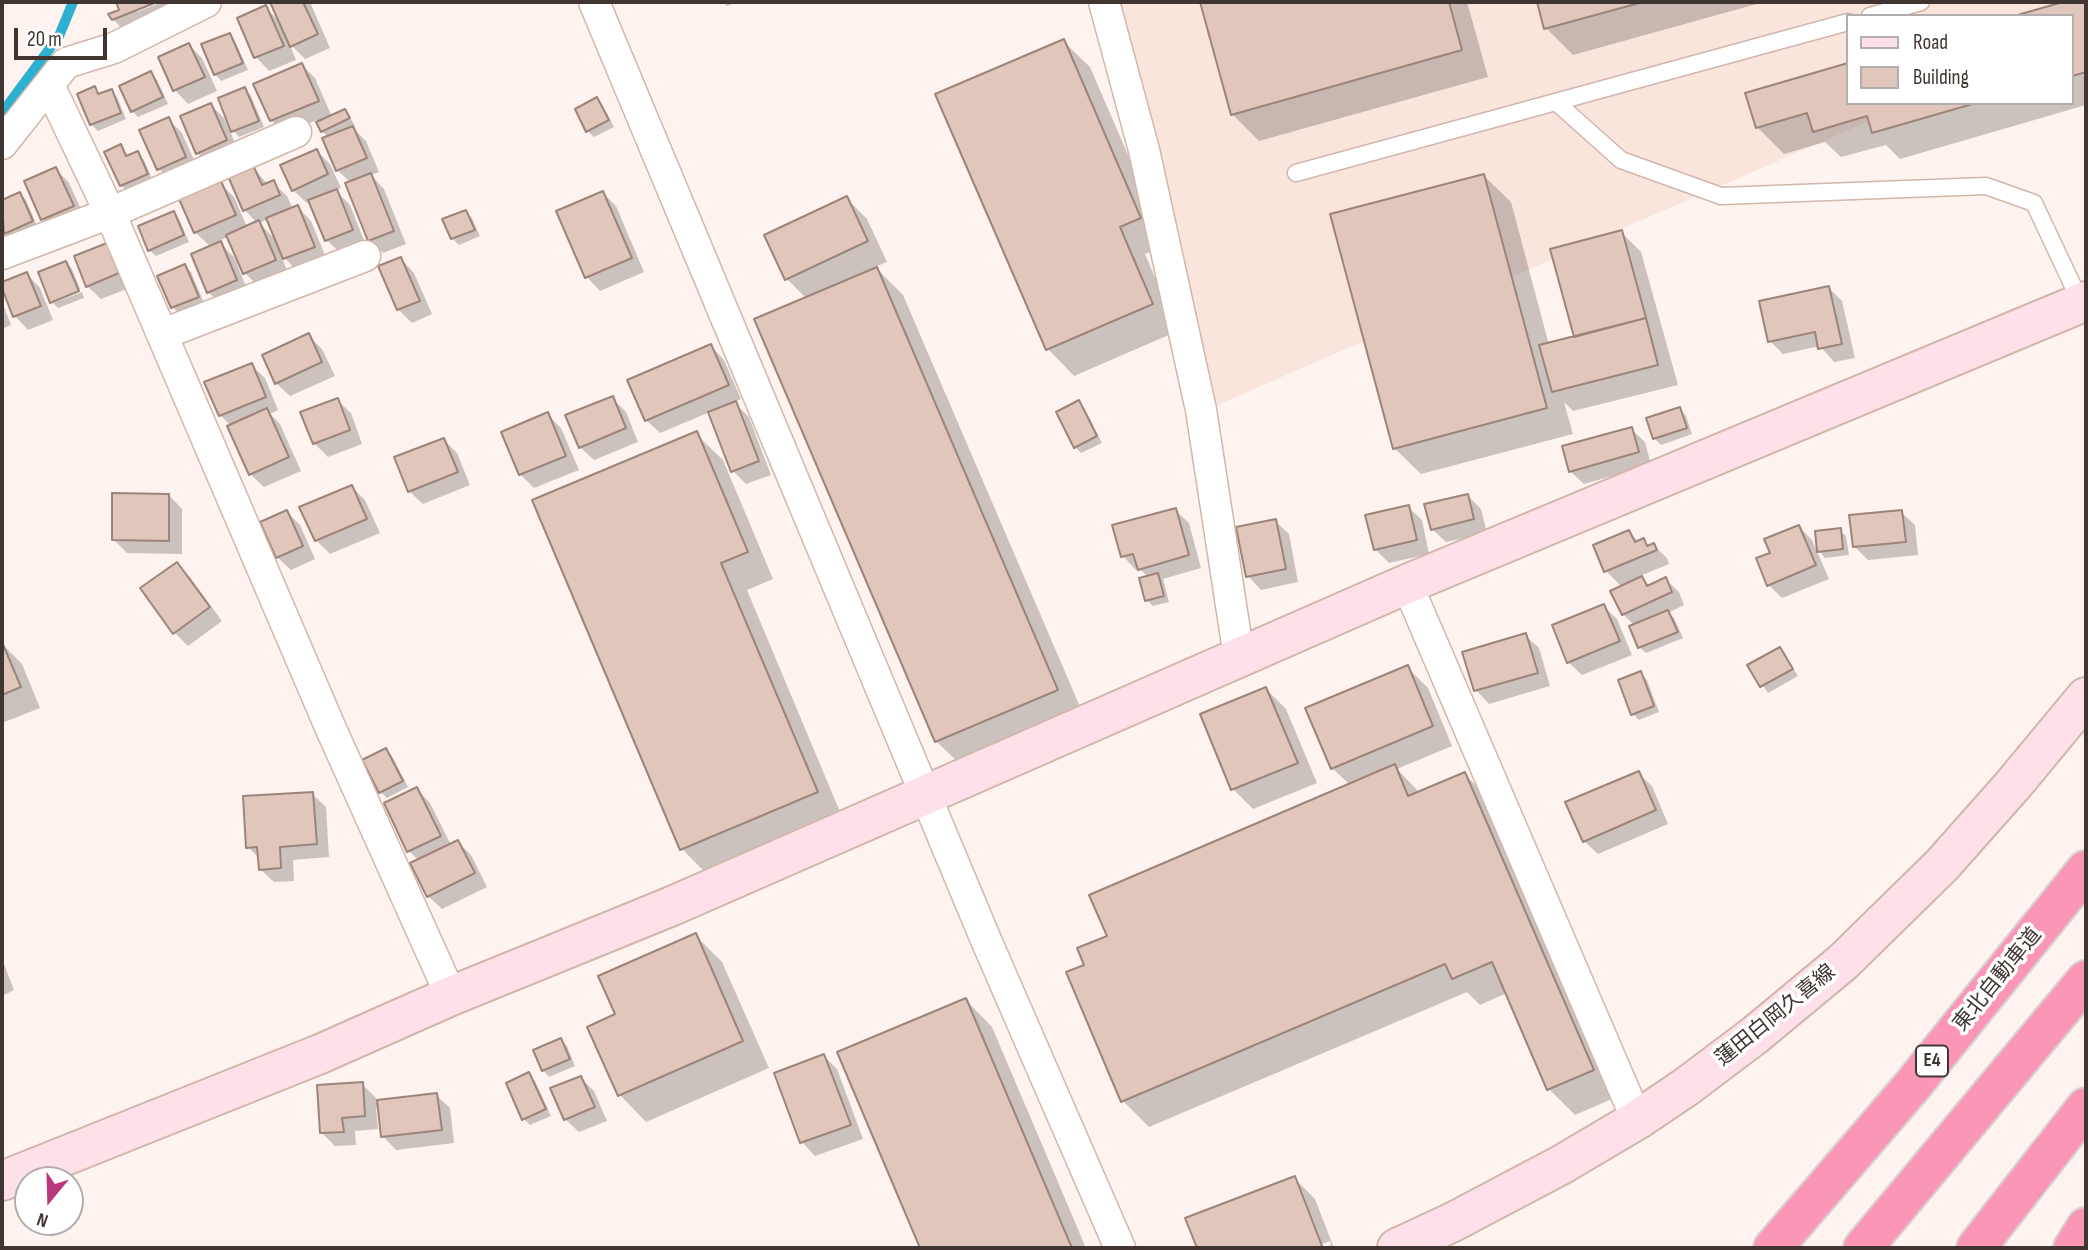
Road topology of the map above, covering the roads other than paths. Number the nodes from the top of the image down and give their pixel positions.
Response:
1 (206, 2) edge
2 (594, 2) edge
3 (1104, 2) edge
4 (1921, 2) edge
5 (1877, 14) edge
6 (1846, 23) edge
7 (49, 85) junction
8 (1556, 102) junction
9 (296, 132) dead end
10 (2, 144) edge
11 (1296, 173) dead end
12 (110, 213) junction
13 (2, 254) edge
14 (365, 256) dead end
15 (2083, 302) edge
16 (163, 334) junction
17 (1408, 584) junction
18 (1239, 657) junction
19 (2086, 697) edge
20 (925, 796) junction
21 (2086, 870) edge
22 (2086, 980) edge
23 (452, 996) junction
24 (2086, 1107) edge
25 (1637, 1120) junction
26 (2, 1181) edge
27 (2086, 1227) edge
28 (1120, 1248) edge
29 (1397, 1248) edge
30 (1773, 1248) edge
31 (1863, 1248) edge
32 (1976, 1248) edge
33 (2073, 1248) edge

1 - 7 street
2 - 20 street
3 - 18 street
4 - 5 lane
6 - 8 lane
7 - 10 street
7 - 12 street
8 - 11 lane
8 - 15 lane
9 - 12 street
12 - 13 street
12 - 16 street
14 - 16 street
15 - 17 street
16 - 23 street
17 - 18 street
17 - 25 street
18 - 20 street
19 - 25 street, 蓮田白岡久喜線
20 - 23 street
20 - 28 street
21 - 30 highway, 東北自動車道 / E4
22 - 31 highway
23 - 26 street
24 - 32 highway
25 - 29 street, 蓮田白岡久喜線
27 - 33 highway

